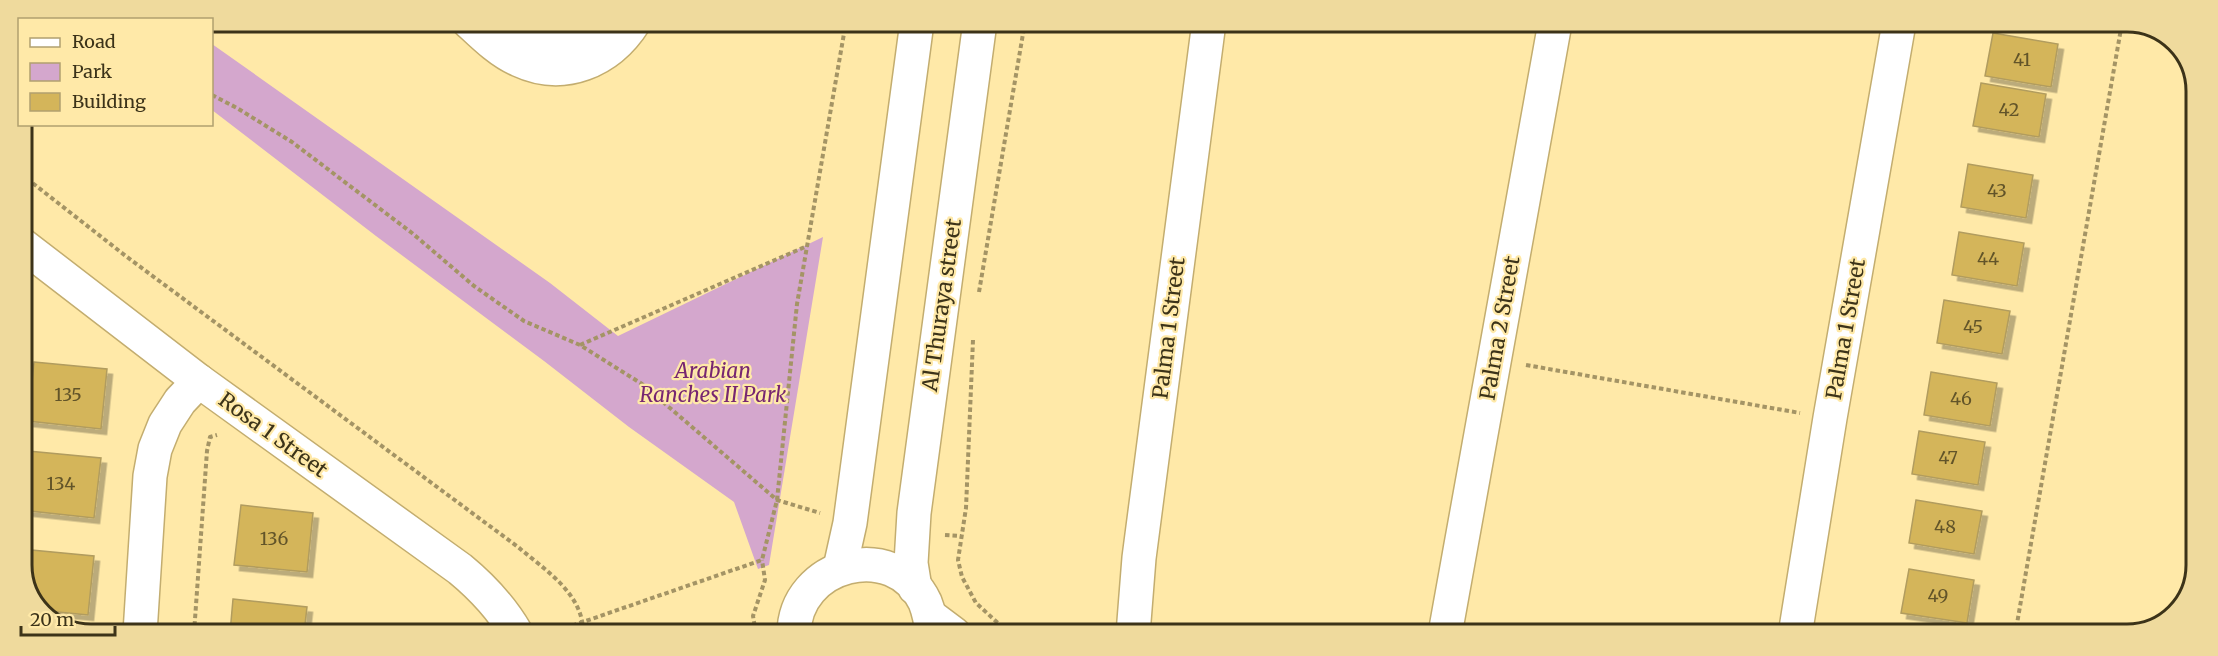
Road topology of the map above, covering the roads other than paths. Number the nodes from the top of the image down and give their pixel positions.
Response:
1 (480, 32) edge
2 (501, 32) edge
3 (590, 32) edge
4 (628, 32) edge
5 (916, 32) edge
6 (979, 32) edge
7 (1208, 32) edge
8 (1553, 32) edge
9 (1897, 32) edge
10 (32, 252) edge
11 (199, 381) junction
12 (840, 568) junction
13 (933, 618) edge
14 (141, 624) edge
15 (511, 624) edge
16 (794, 624) edge
17 (1134, 624) edge
18 (1447, 624) edge
19 (1797, 624) edge

1 - 4 street
2 - 3 street
5 - 12 street
6 - 13 street, Al Thuraya street
7 - 17 street, Palma 1 Street
8 - 18 street, Palma 2 Street
9 - 19 street, Palma 1 Street
10 - 11 street, Rosa 1 Street
11 - 14 street
11 - 15 street, Rosa 1 Street
12 - 13 street
12 - 16 street

